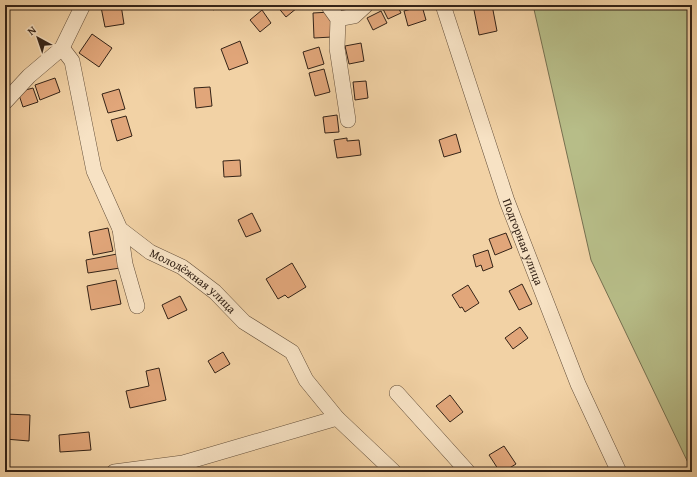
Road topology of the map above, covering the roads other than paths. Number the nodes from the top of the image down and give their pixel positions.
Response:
1 (83, 5) edge
2 (328, 5) edge
3 (366, 5) edge
4 (443, 5) edge
5 (338, 18) junction
6 (62, 48) junction
7 (5, 102) edge
8 (348, 120) dead end
9 (120, 229) junction
10 (137, 306) dead end
11 (397, 393) dead end
12 (337, 418) junction
13 (114, 472) edge
14 (394, 472) edge
15 (468, 472) edge
16 (619, 472) edge

1 - 6 street
2 - 5 street
3 - 5 street
4 - 16 street, Подгорная улица
5 - 8 street
6 - 7 street
6 - 9 street, Молодёжная улица
9 - 10 street
9 - 12 street, Молодёжная улица
11 - 15 street
12 - 13 street
12 - 14 street, Молодёжная улица

